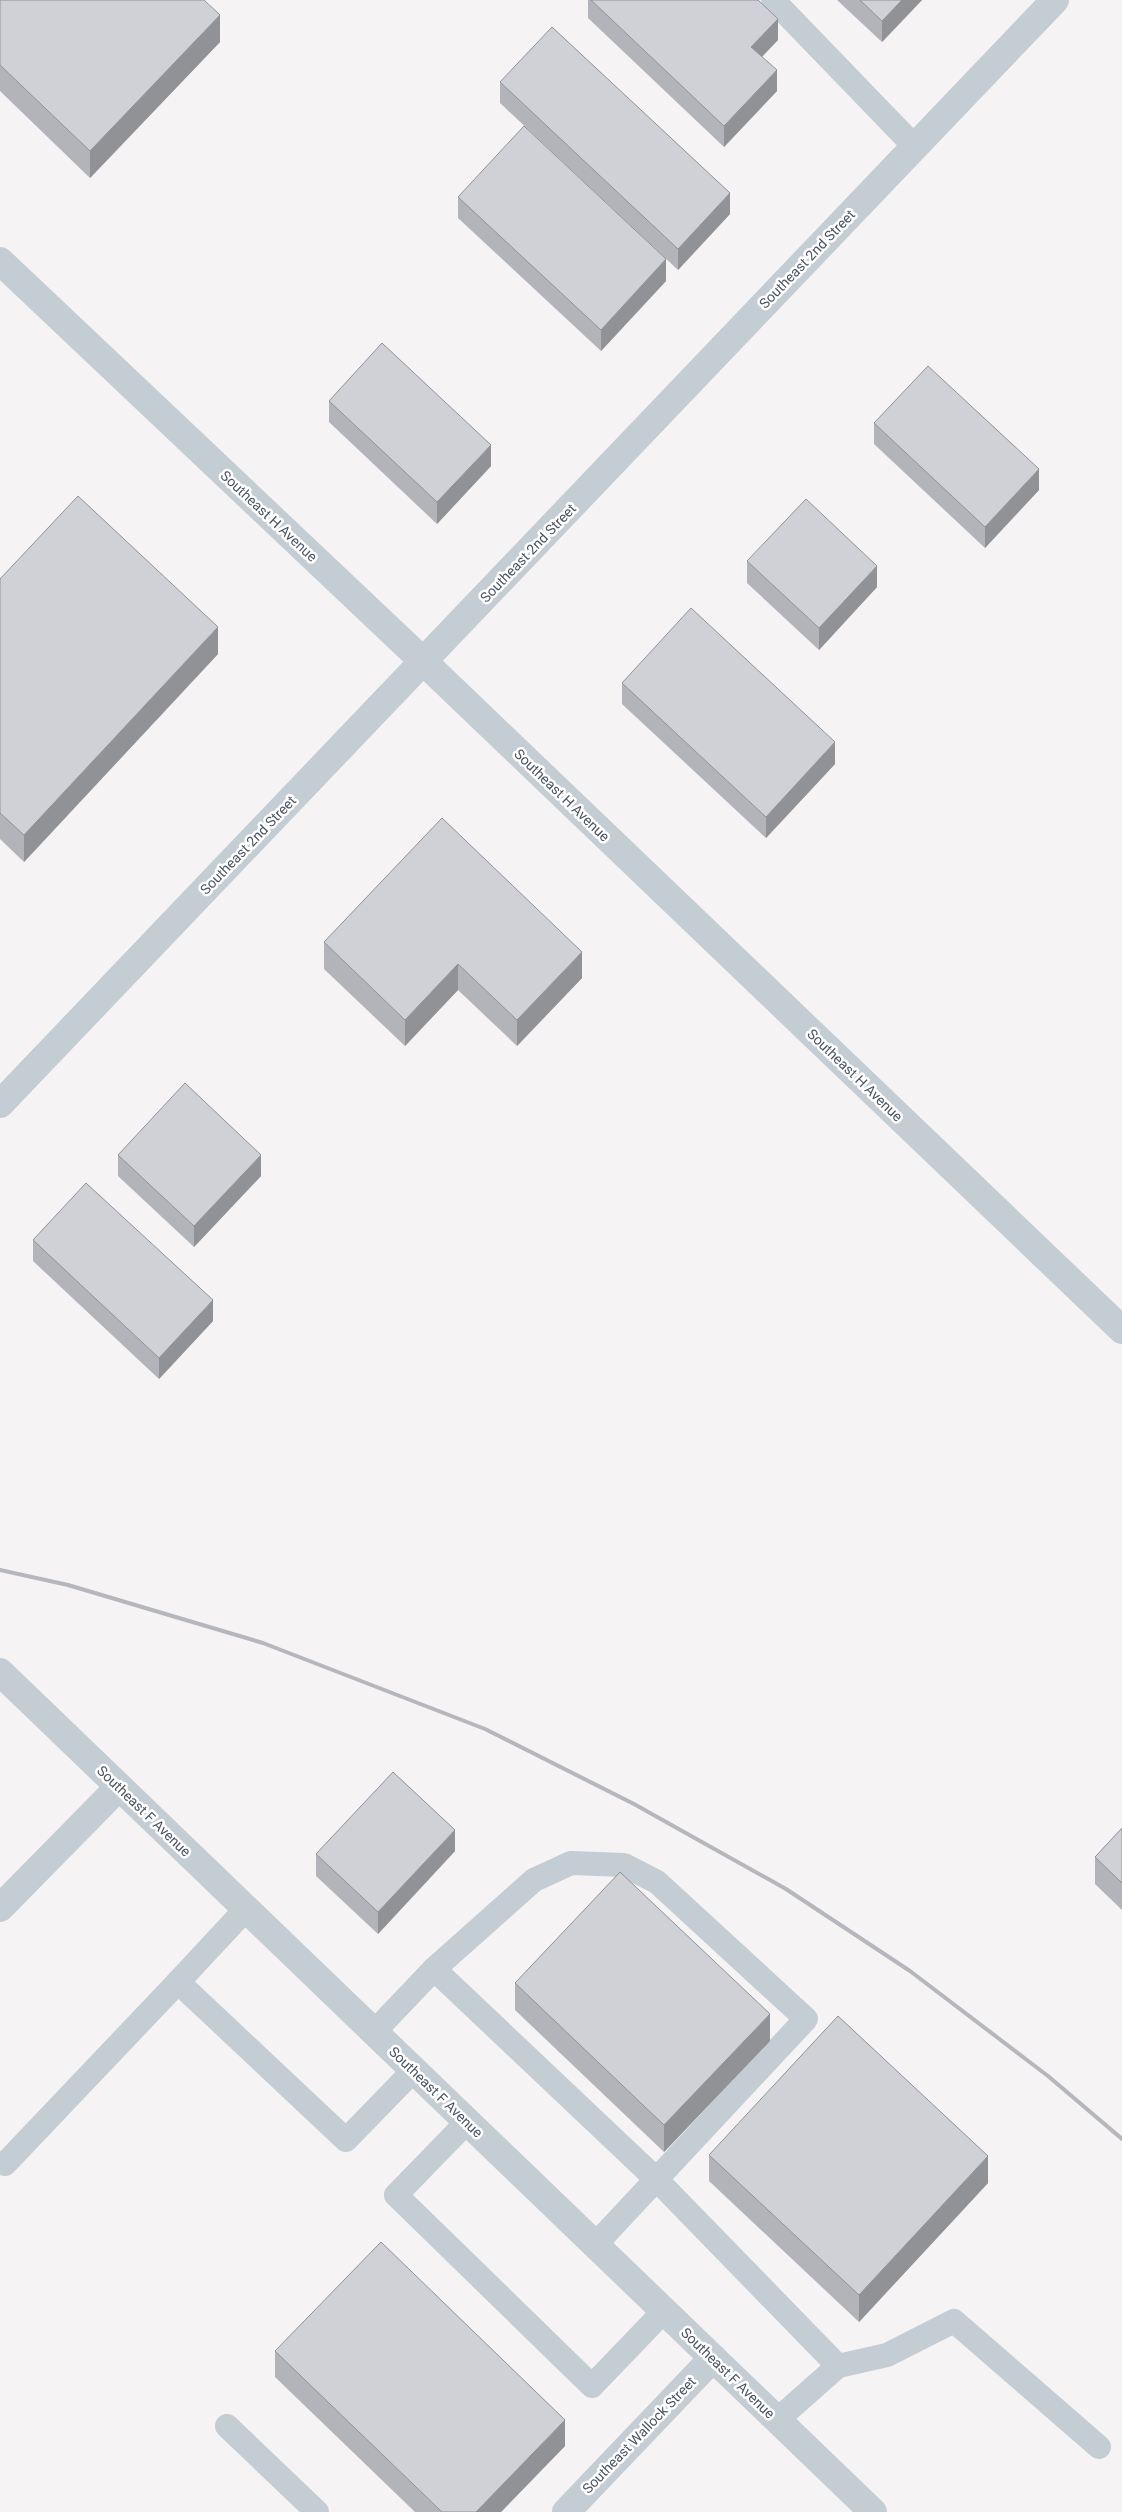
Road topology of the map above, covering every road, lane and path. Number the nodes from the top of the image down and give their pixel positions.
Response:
1 (773, 0) edge
2 (1055, 0) edge
3 (915, 147) junction
4 (0, 261) edge
5 (424, 662) junction
6 (0, 1104) edge
7 (1122, 1330) edge
8 (0, 1672) edge
9 (119, 1787) junction
10 (0, 1908) edge
11 (246, 1909) junction
12 (434, 1969) junction
13 (178, 1982) junction
14 (374, 2032) junction
15 (414, 2070) junction
16 (467, 2122) junction
17 (5, 2164) dead end
18 (656, 2179) junction
19 (595, 2245) junction
20 (664, 2311) junction
21 (713, 2358) junction
22 (838, 2366) junction
23 (777, 2420) junction
24 (227, 2426) dead end
25 (1099, 2447) dead end
26 (317, 2512) edge
27 (566, 2512) edge
28 (873, 2512) edge

1 - 3 lane
2 - 3 street, Southeast 2nd Street
3 - 5 street, Southeast 2nd Street
4 - 5 street, Southeast H Avenue
5 - 6 street, Southeast 2nd Street
5 - 7 street, Southeast H Avenue
8 - 9 street, Southeast F Avenue
9 - 10 street
9 - 11 street, Southeast F Avenue
11 - 13 lane
11 - 14 street, Southeast F Avenue
12 - 14 lane
12 - 18 lane
12 - 18 lane
13 - 15 lane
13 - 17 lane
14 - 15 street, Southeast F Avenue
15 - 16 street, Southeast F Avenue
16 - 19 street, Southeast F Avenue
16 - 20 lane
18 - 19 lane
18 - 22 lane
19 - 20 street, Southeast F Avenue
20 - 21 street, Southeast F Avenue
21 - 23 street, Southeast F Avenue
21 - 27 street, Southeast Wallock Street
22 - 23 lane
22 - 25 lane
23 - 28 street, Southeast F Avenue
24 - 26 lane

